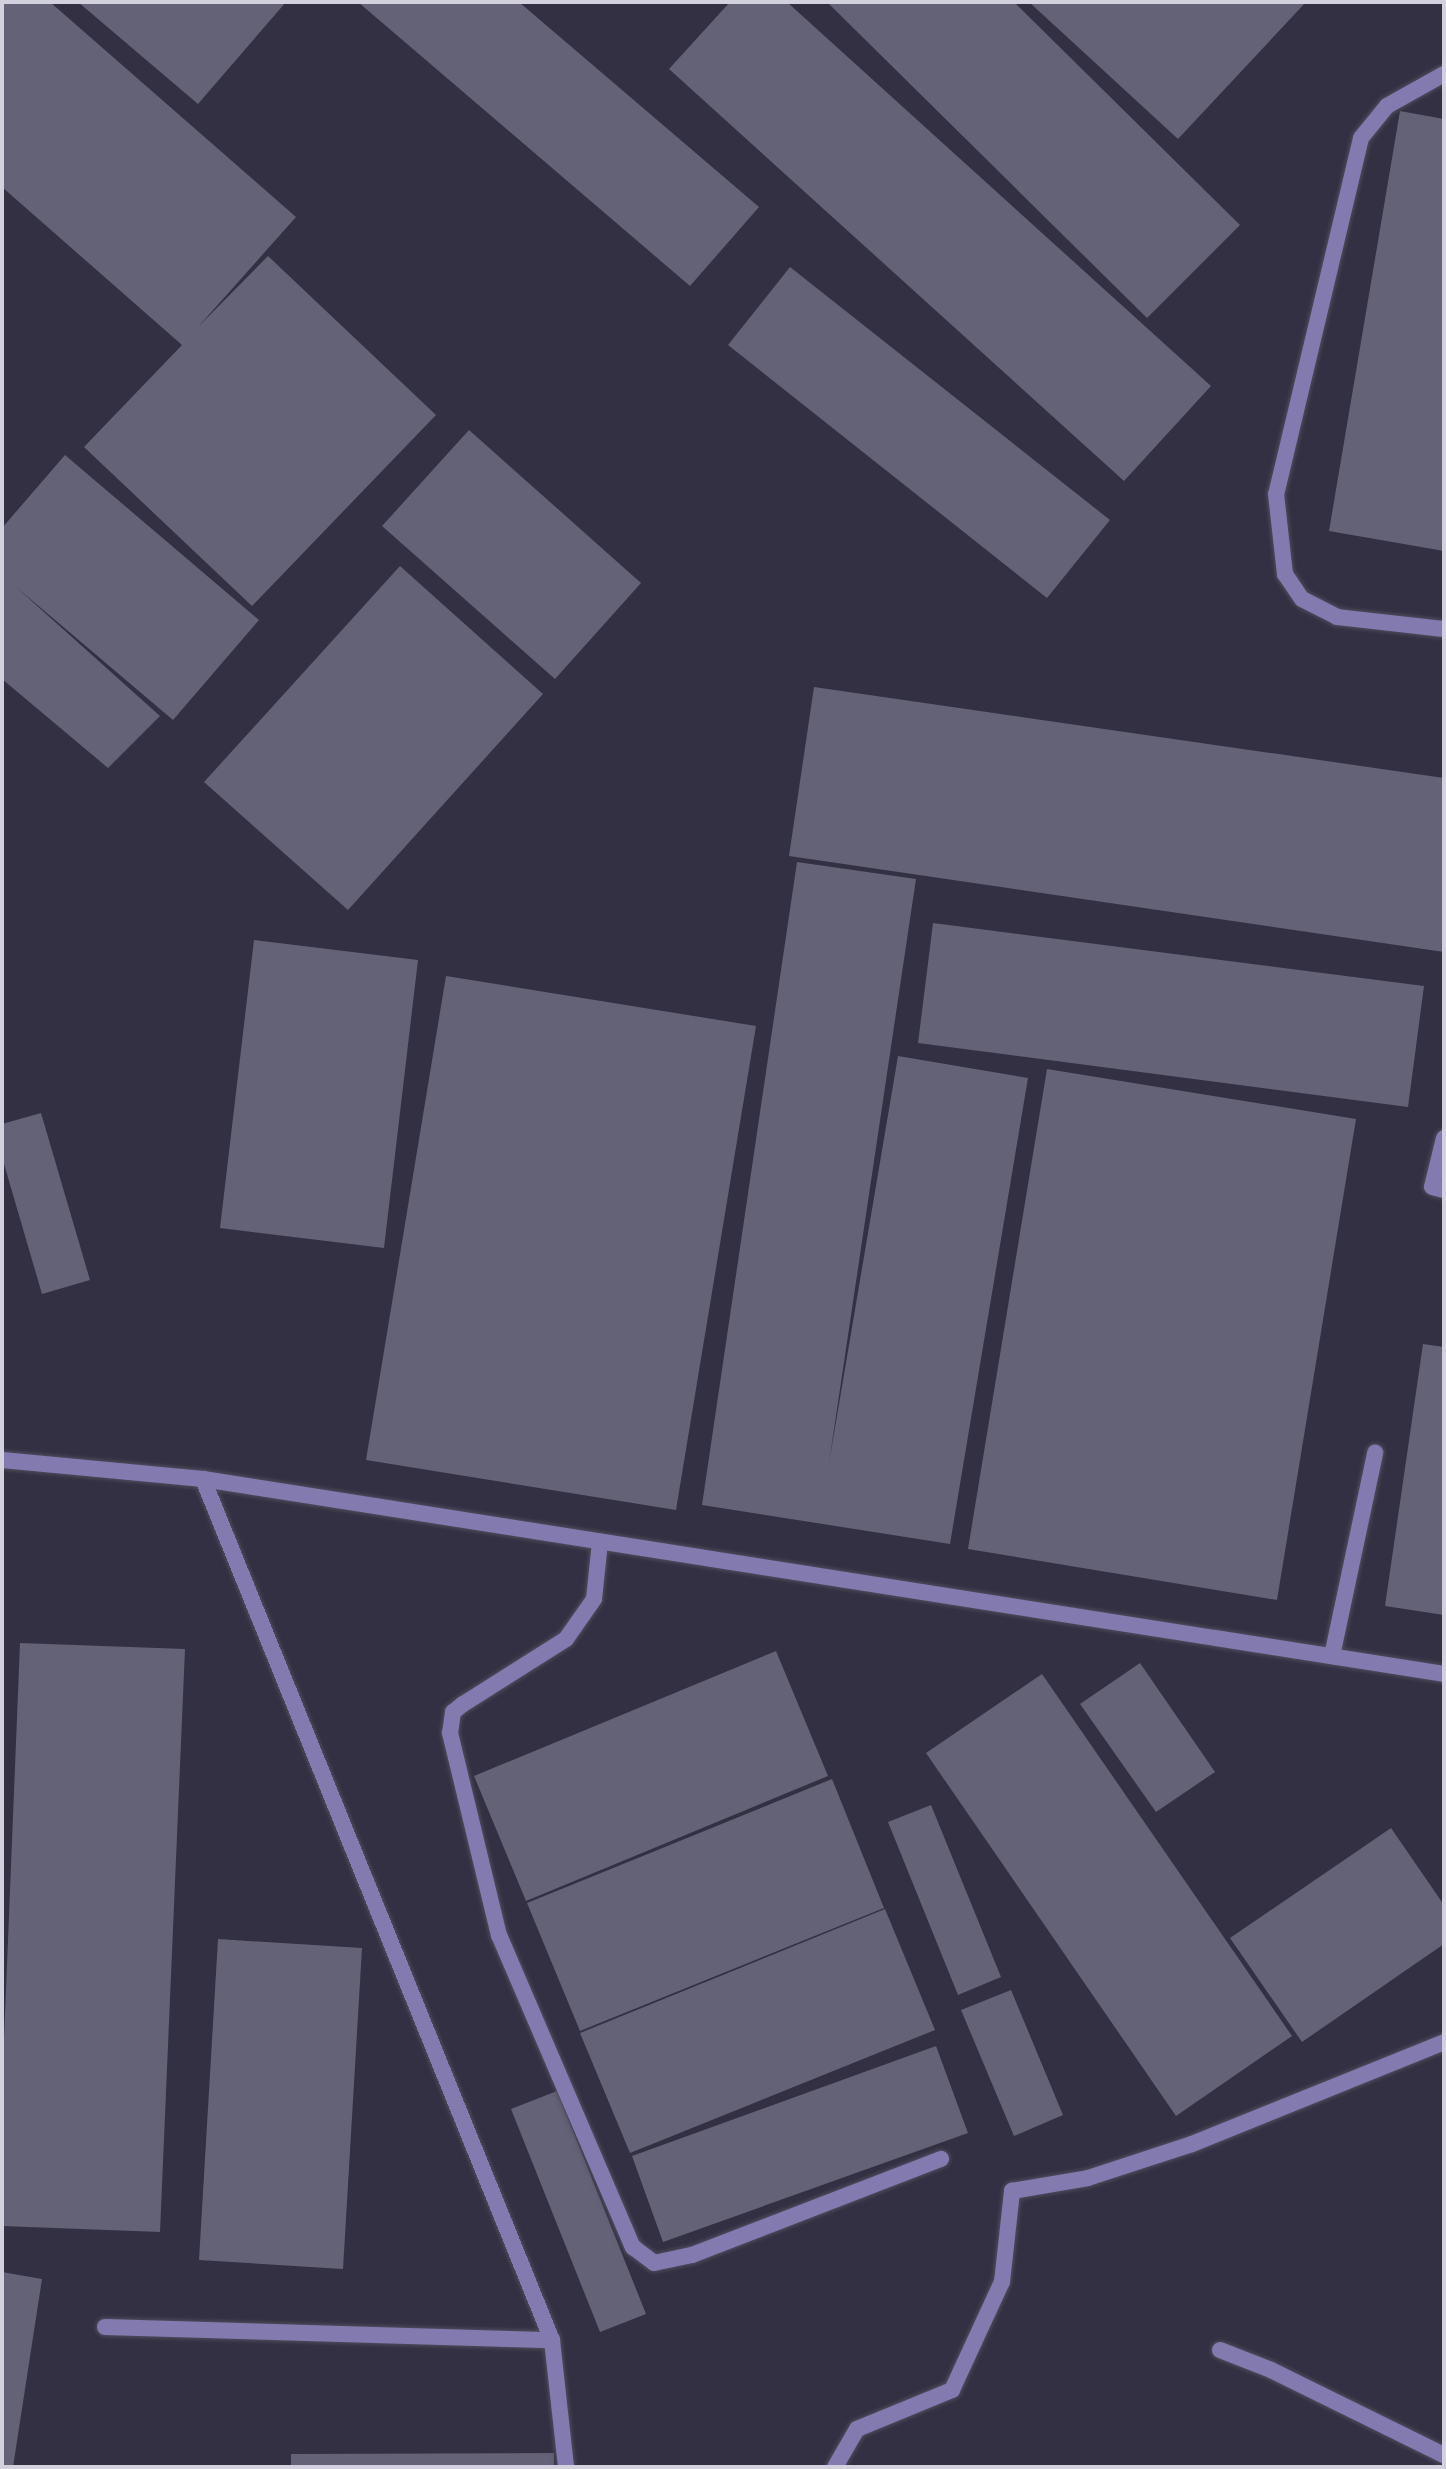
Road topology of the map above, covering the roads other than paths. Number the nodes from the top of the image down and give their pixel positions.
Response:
1 (1444, 74) edge
2 (1444, 629) edge
3 (1444, 1138) edge
4 (1444, 1190) edge
5 (1375, 1453) dead end
6 (2, 1460) edge
7 (203, 1479) junction
8 (600, 1542) junction
9 (1332, 1656) junction
10 (1444, 1674) edge
11 (1444, 2042) edge
12 (941, 2159) dead end
13 (105, 2327) dead end
14 (552, 2340) junction
15 (1220, 2350) dead end
16 (1444, 2455) edge
17 (566, 2467) edge
18 (835, 2467) edge

1 - 2 street
3 - 4 street
5 - 9 street
6 - 7 street
7 - 8 street
7 - 14 street
8 - 9 street
8 - 12 street
9 - 10 street
11 - 18 street
13 - 14 street
14 - 17 street
15 - 16 street

